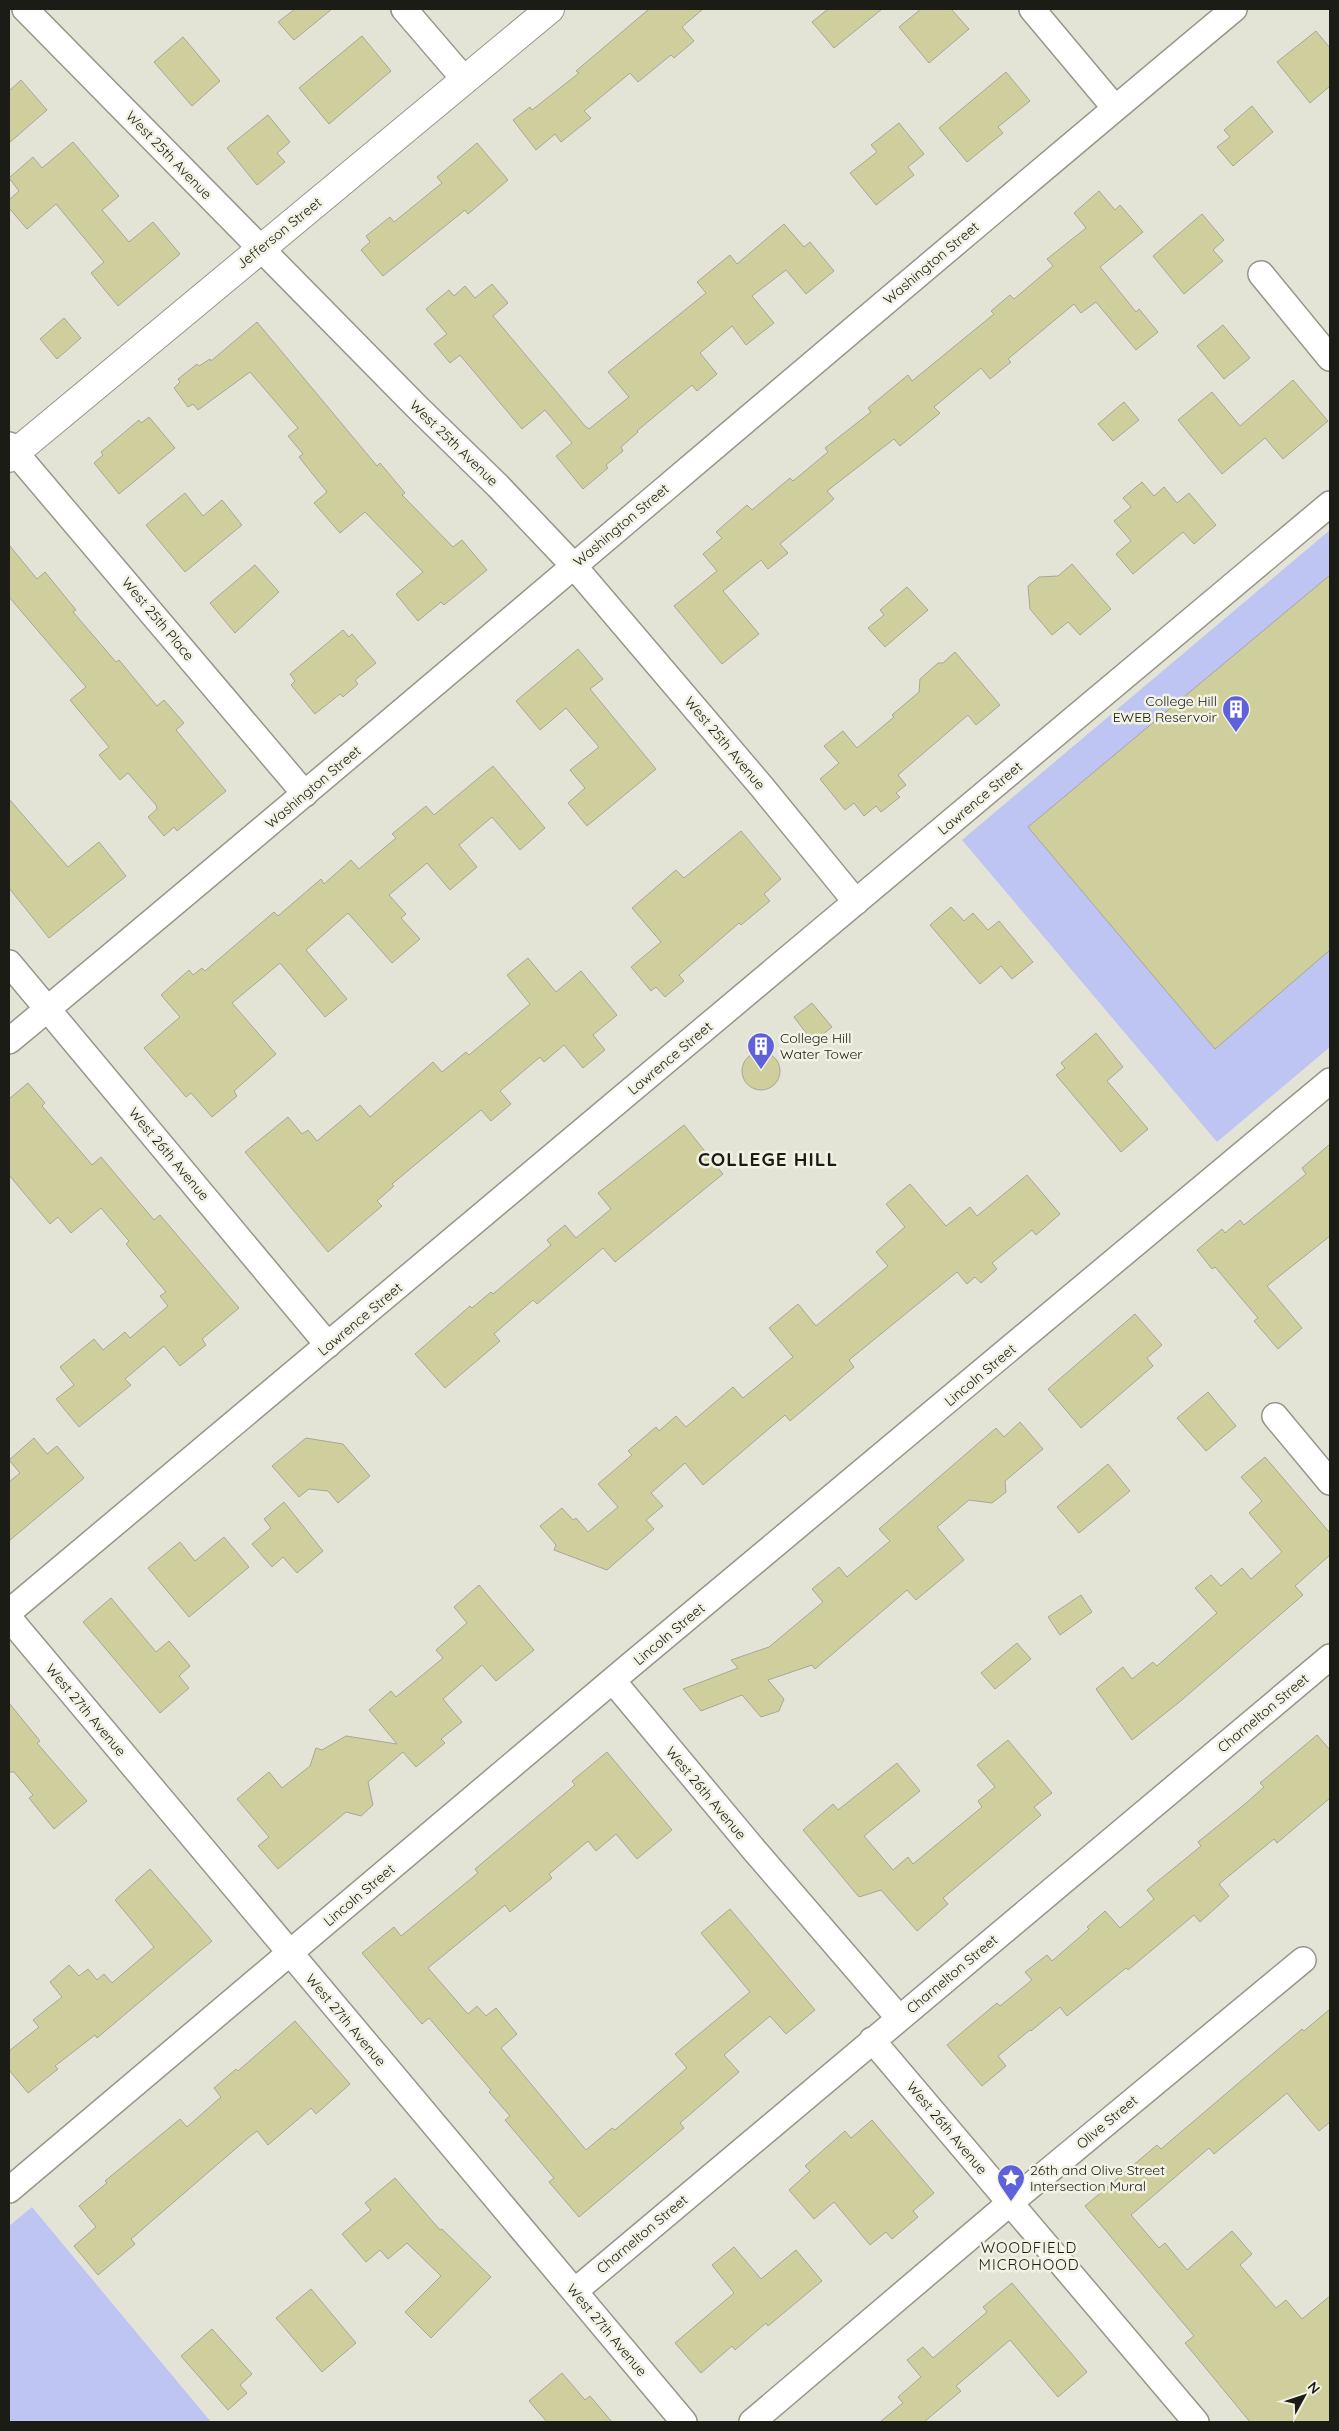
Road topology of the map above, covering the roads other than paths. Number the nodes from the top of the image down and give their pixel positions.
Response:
1 (25, 9) edge
2 (404, 9) edge
3 (550, 9) edge
4 (1032, 9) edge
5 (1234, 9) edge
6 (465, 80) junction
7 (1115, 108) junction
8 (260, 248) junction
9 (1261, 274) dead end
10 (1330, 358) edge
11 (11, 452) edge
12 (1330, 504) edge
13 (574, 565) junction
14 (305, 794) junction
15 (856, 902) junction
16 (9, 963) edge
17 (47, 1008) junction
18 (9, 1041) edge
19 (1330, 1081) edge
20 (328, 1346) junction
21 (1275, 1416) dead end
22 (1330, 1482) edge
23 (9, 1612) edge
24 (9, 1618) edge
25 (1330, 1657) edge
26 (613, 1681) junction
27 (290, 1953) junction
28 (1303, 1960) dead end
29 (899, 2018) junction
30 (872, 2040) junction
31 (9, 2190) edge
32 (1011, 2202) junction
33 (575, 2291) junction
34 (684, 2422) edge
35 (752, 2422) edge
36 (1196, 2422) edge

1 - 8 street, West 25th Avenue
2 - 6 street
3 - 6 street, Jefferson Street
4 - 7 street
5 - 7 street, Washington Street
6 - 8 street, Jefferson Street
7 - 13 street, Washington Street
8 - 11 street, Jefferson Street
8 - 13 street, West 25th Avenue
9 - 10 street
11 - 14 street, West 25th Place
12 - 15 street, Lawrence Street
13 - 14 street, Washington Street
13 - 15 street, West 25th Avenue
14 - 17 street, Washington Street
15 - 20 street, Lawrence Street
16 - 17 street, West 26th Avenue
17 - 18 street, Washington Street
17 - 20 street, West 26th Avenue
19 - 26 street, Lincoln Street
20 - 23 street, Lawrence Street
21 - 22 street
24 - 27 street, West 27th Avenue
25 - 29 street, Charnelton Street
26 - 27 street, Lincoln Street
26 - 29 street, West 26th Avenue
27 - 31 street, Lincoln Street
27 - 33 street, West 27th Avenue
28 - 32 street, Olive Street
29 - 30 street, Charnelton Street
30 - 32 street, West 26th Avenue
30 - 33 street, Charnelton Street
32 - 35 street, Olive Street
32 - 36 street, West 26th Avenue
33 - 34 street, West 27th Avenue

